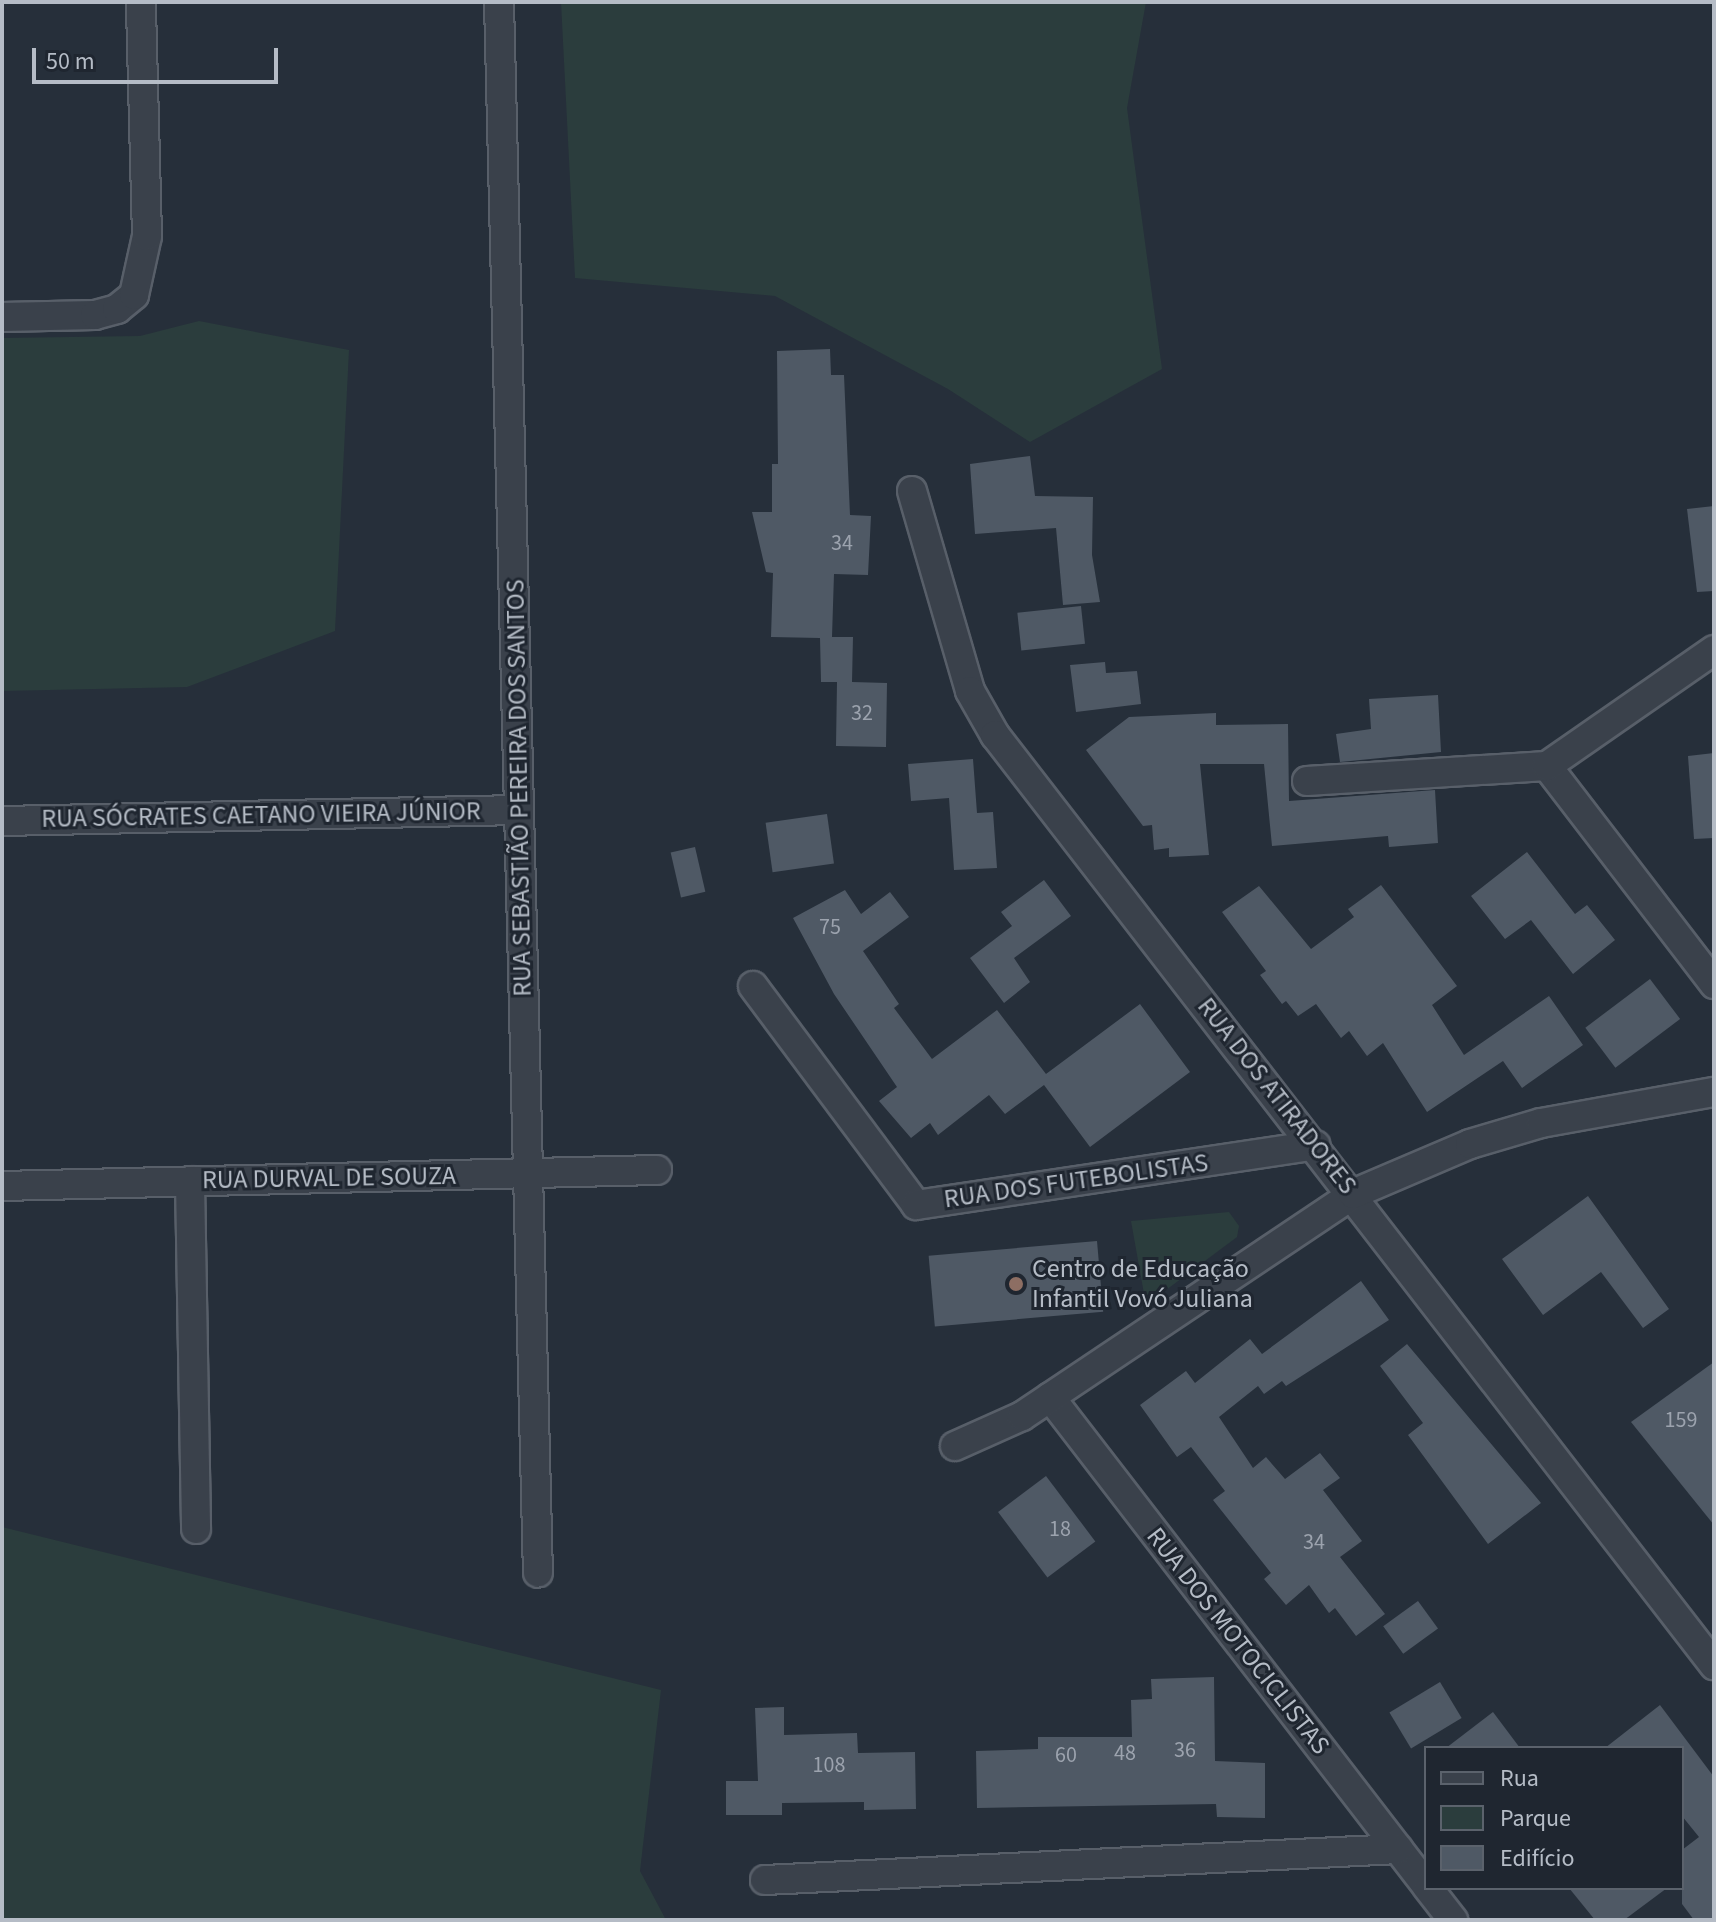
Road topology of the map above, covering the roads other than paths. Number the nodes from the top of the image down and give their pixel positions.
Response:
1 (141, 2) edge
2 (499, 2) edge
3 (2, 317) edge
4 (912, 491) dead end
5 (1714, 650) edge
6 (1547, 766) junction
7 (1307, 781) dead end
8 (519, 810) junction
9 (2, 821) edge
10 (1714, 984) edge
11 (753, 986) dead end
12 (1714, 1092) edge
13 (1316, 1145) junction
14 (657, 1170) dead end
15 (528, 1173) junction
16 (190, 1181) junction
17 (2, 1186) edge
18 (1353, 1194) junction
19 (1050, 1397) junction
20 (955, 1446) dead end
21 (196, 1529) dead end
22 (538, 1573) dead end
23 (1714, 1665) edge
24 (1398, 1849) junction
25 (765, 1880) dead end
26 (1424, 1882) edge
27 (1430, 1890) edge
28 (1453, 1920) edge

1 - 3 street
2 - 8 street, RUA SEBASTIÃO PEREIRA DOS SANTOS
4 - 13 street, RUA DOS ATIRADORES
5 - 6 street
6 - 7 street
6 - 10 street
8 - 9 street, RUA SÓCRATES CAETANO VIEIRA JÚNIOR
8 - 15 street, RUA SEBASTIÃO PEREIRA DOS SANTOS
11 - 13 street, RUA DOS FUTEBOLISTAS
12 - 18 street
13 - 18 street, RUA DOS ATIRADORES
14 - 15 street, RUA DURVAL DE SOUZA
15 - 16 street, RUA DURVAL DE SOUZA
15 - 22 street, RUA SEBASTIÃO PEREIRA DOS SANTOS
16 - 17 street, RUA DURVAL DE SOUZA
16 - 21 street
18 - 19 street
18 - 23 street, RUA DOS ATIRADORES
19 - 20 street
19 - 24 street, RUA DOS MOTOCICLISTAS
24 - 25 street
24 - 26 street, RUA DOS MOTOCICLISTAS
27 - 28 street, RUA DOS MOTOCICLISTAS

